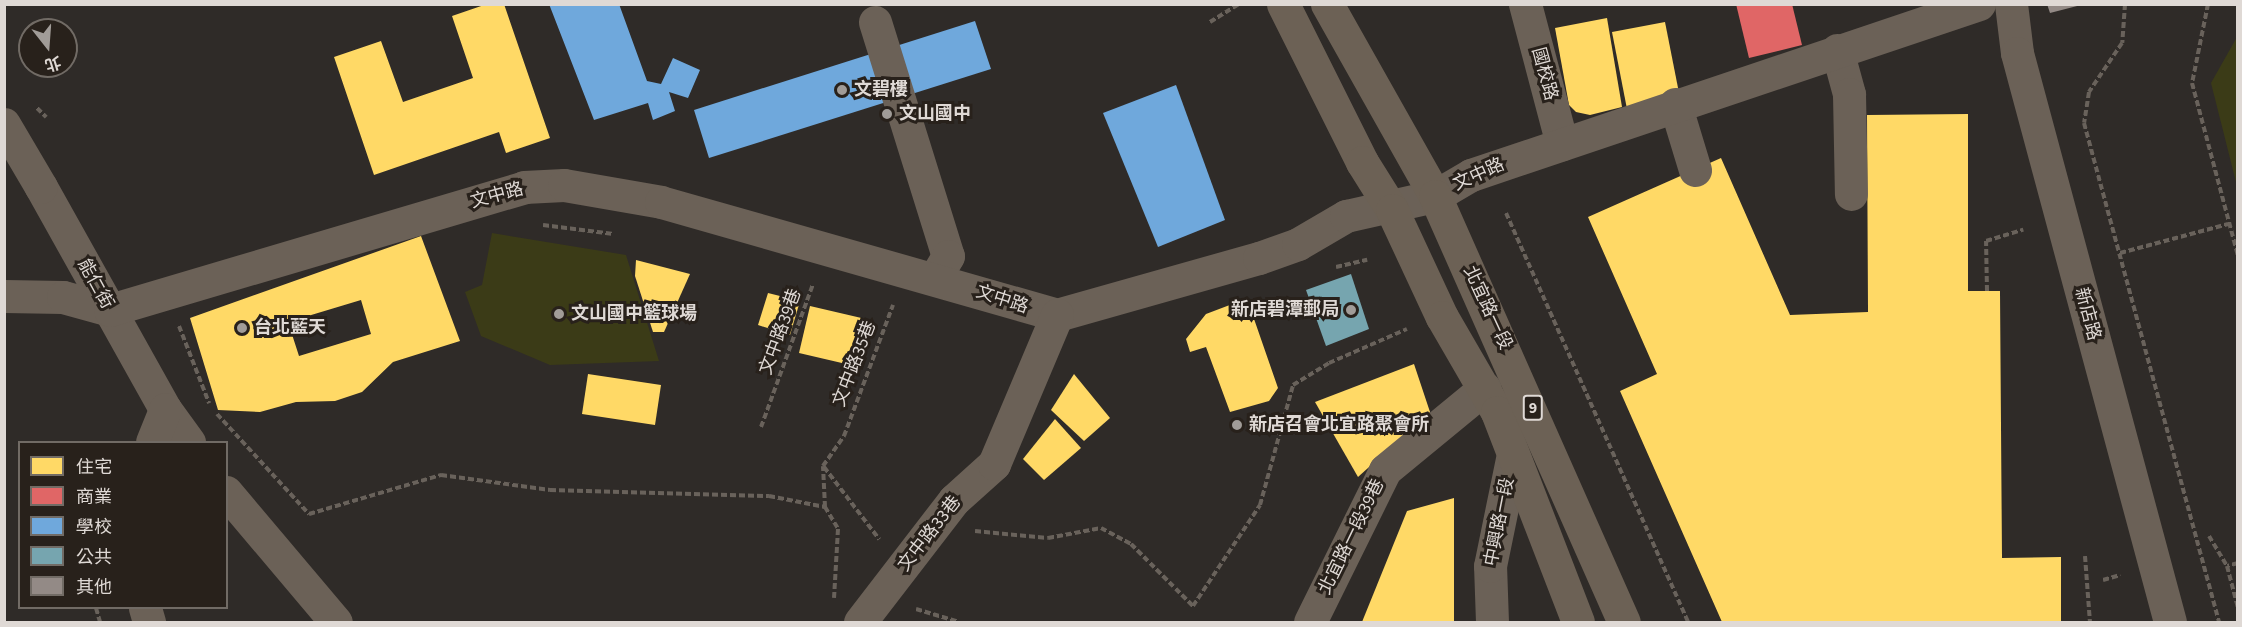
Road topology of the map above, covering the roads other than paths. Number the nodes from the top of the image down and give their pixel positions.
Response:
1 (1283, 4) edge
2 (1327, 4) edge
3 (1526, 4) edge
4 (1979, 4) edge
5 (2011, 4) edge
6 (875, 22) dead end
7 (1837, 50) junction
8 (1675, 104) junction
9 (4, 124) edge
10 (1562, 144) junction
11 (1695, 170) dead end
12 (1851, 194) dead end
13 (1434, 196) junction
14 (1392, 210) junction
15 (920, 274) junction
16 (4, 296) edge
17 (110, 310) junction
18 (1057, 315) junction
19 (1485, 388) junction
20 (165, 410) junction
21 (152, 441) edge
22 (188, 441) edge
23 (1512, 459) junction
24 (235, 504) edge
25 (849, 614) edge
26 (336, 622) edge
27 (1310, 622) edge
28 (1492, 622) edge
29 (1578, 622) edge
30 (1624, 622) edge
31 (2170, 622) edge

1 - 14 main road, 9
2 - 13 main road, 北宜路一段 / 9
3 - 10 street, 國校路
4 - 7 street, 文中路
5 - 31 street, 新店路
6 - 15 street
7 - 8 street, 文中路
7 - 12 street
8 - 10 street, 文中路
8 - 11 street
9 - 17 street, 能仁街, bridge
10 - 13 street, 文中路
13 - 14 street, 文中路
13 - 30 main road, 北宜路一段 / 9
14 - 18 street, 文中路
14 - 19 main road, 9
15 - 17 street, 文中路
15 - 18 street, 文中路
16 - 17 street
17 - 20 street, 能仁街
18 - 25 street, 文中路33巷
19 - 23 main road, 9
19 - 27 street, 北宜路一段39巷
20 - 21 street
20 - 22 street, 能仁街
23 - 28 street, 中興路一段
23 - 29 main road, 9
24 - 26 street

